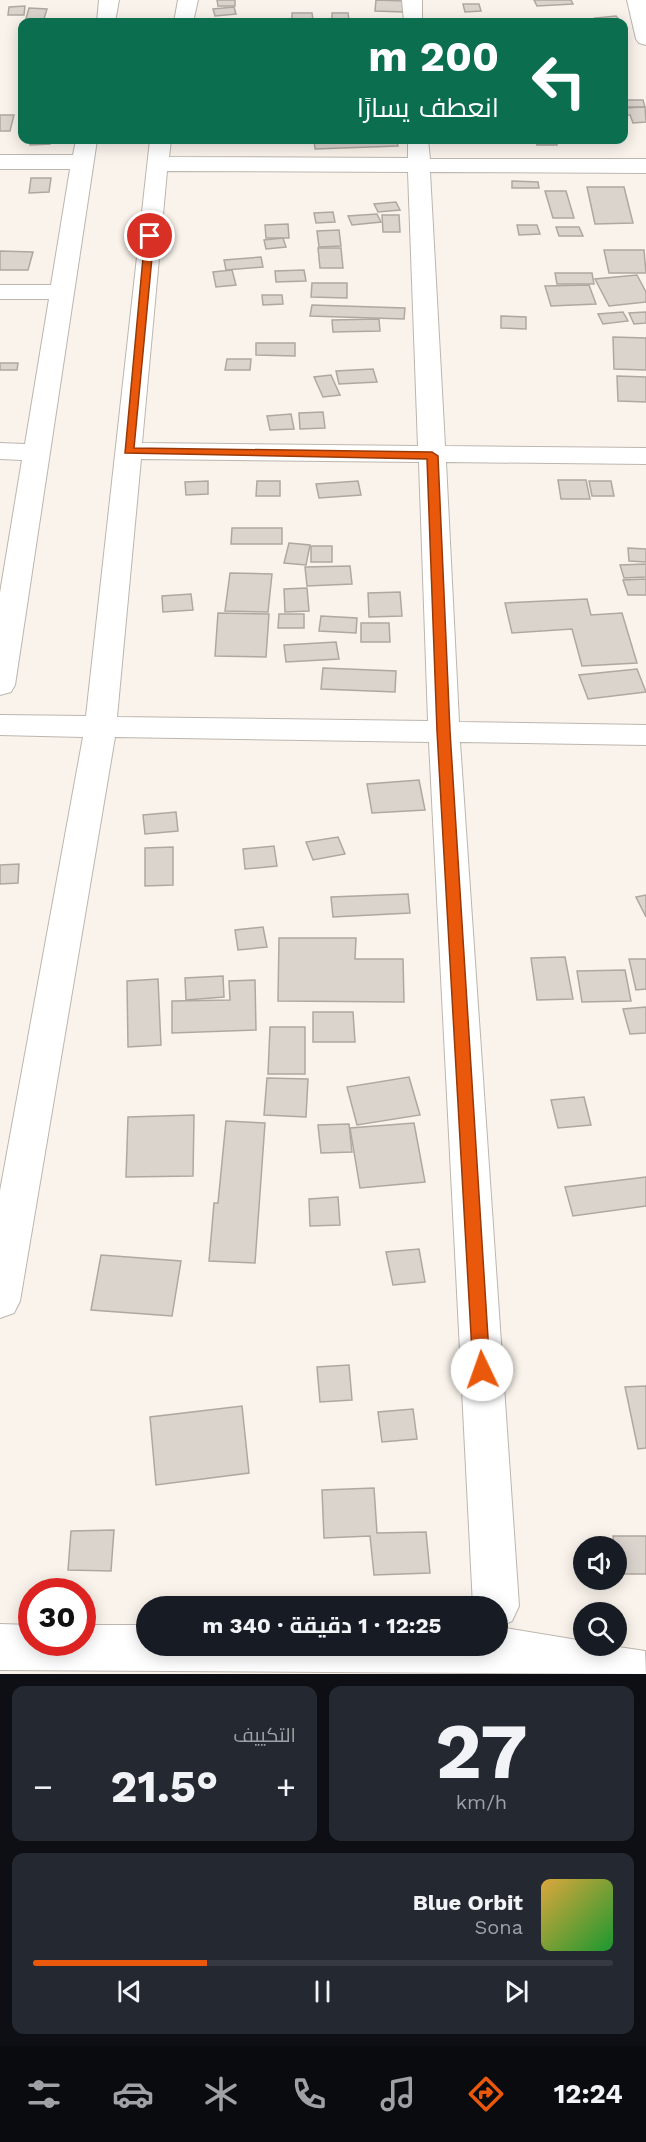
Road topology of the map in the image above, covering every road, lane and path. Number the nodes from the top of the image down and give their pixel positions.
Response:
1 (110, 0) edge
2 (188, 0) edge
3 (412, 0) edge
4 (637, 0) edge
5 (107, 18) edge
6 (185, 18) edge
7 (413, 18) edge
8 (646, 39) edge
9 (84, 151) edge
10 (159, 152) edge
11 (418, 152) edge
12 (0, 162) edge
13 (646, 166) edge
14 (0, 292) edge
15 (62, 292) junction
16 (0, 451) edge
17 (128, 451) junction
18 (36, 452) junction
19 (432, 456) junction
20 (646, 456) edge
21 (0, 685) edge
22 (0, 725) edge
23 (101, 726) junction
24 (444, 731) junction
25 (646, 735) edge
26 (0, 1302) edge
27 (495, 1596) edge
28 (508, 1637) edge
29 (136, 1643) edge
30 (0, 1647) edge
31 (645, 1674) edge

1 - 5 street
2 - 6 street
3 - 7 street
4 - 8 street
9 - 12 street
9 - 15 street
10 - 11 street
10 - 17 street
11 - 13 street
11 - 19 street
14 - 15 street
15 - 18 street
16 - 18 street
17 - 19 street
17 - 23 street
18 - 21 street
19 - 20 street
19 - 24 street
22 - 23 street
23 - 24 street
23 - 26 street
24 - 25 street
24 - 27 street
28 - 31 street
29 - 30 street

